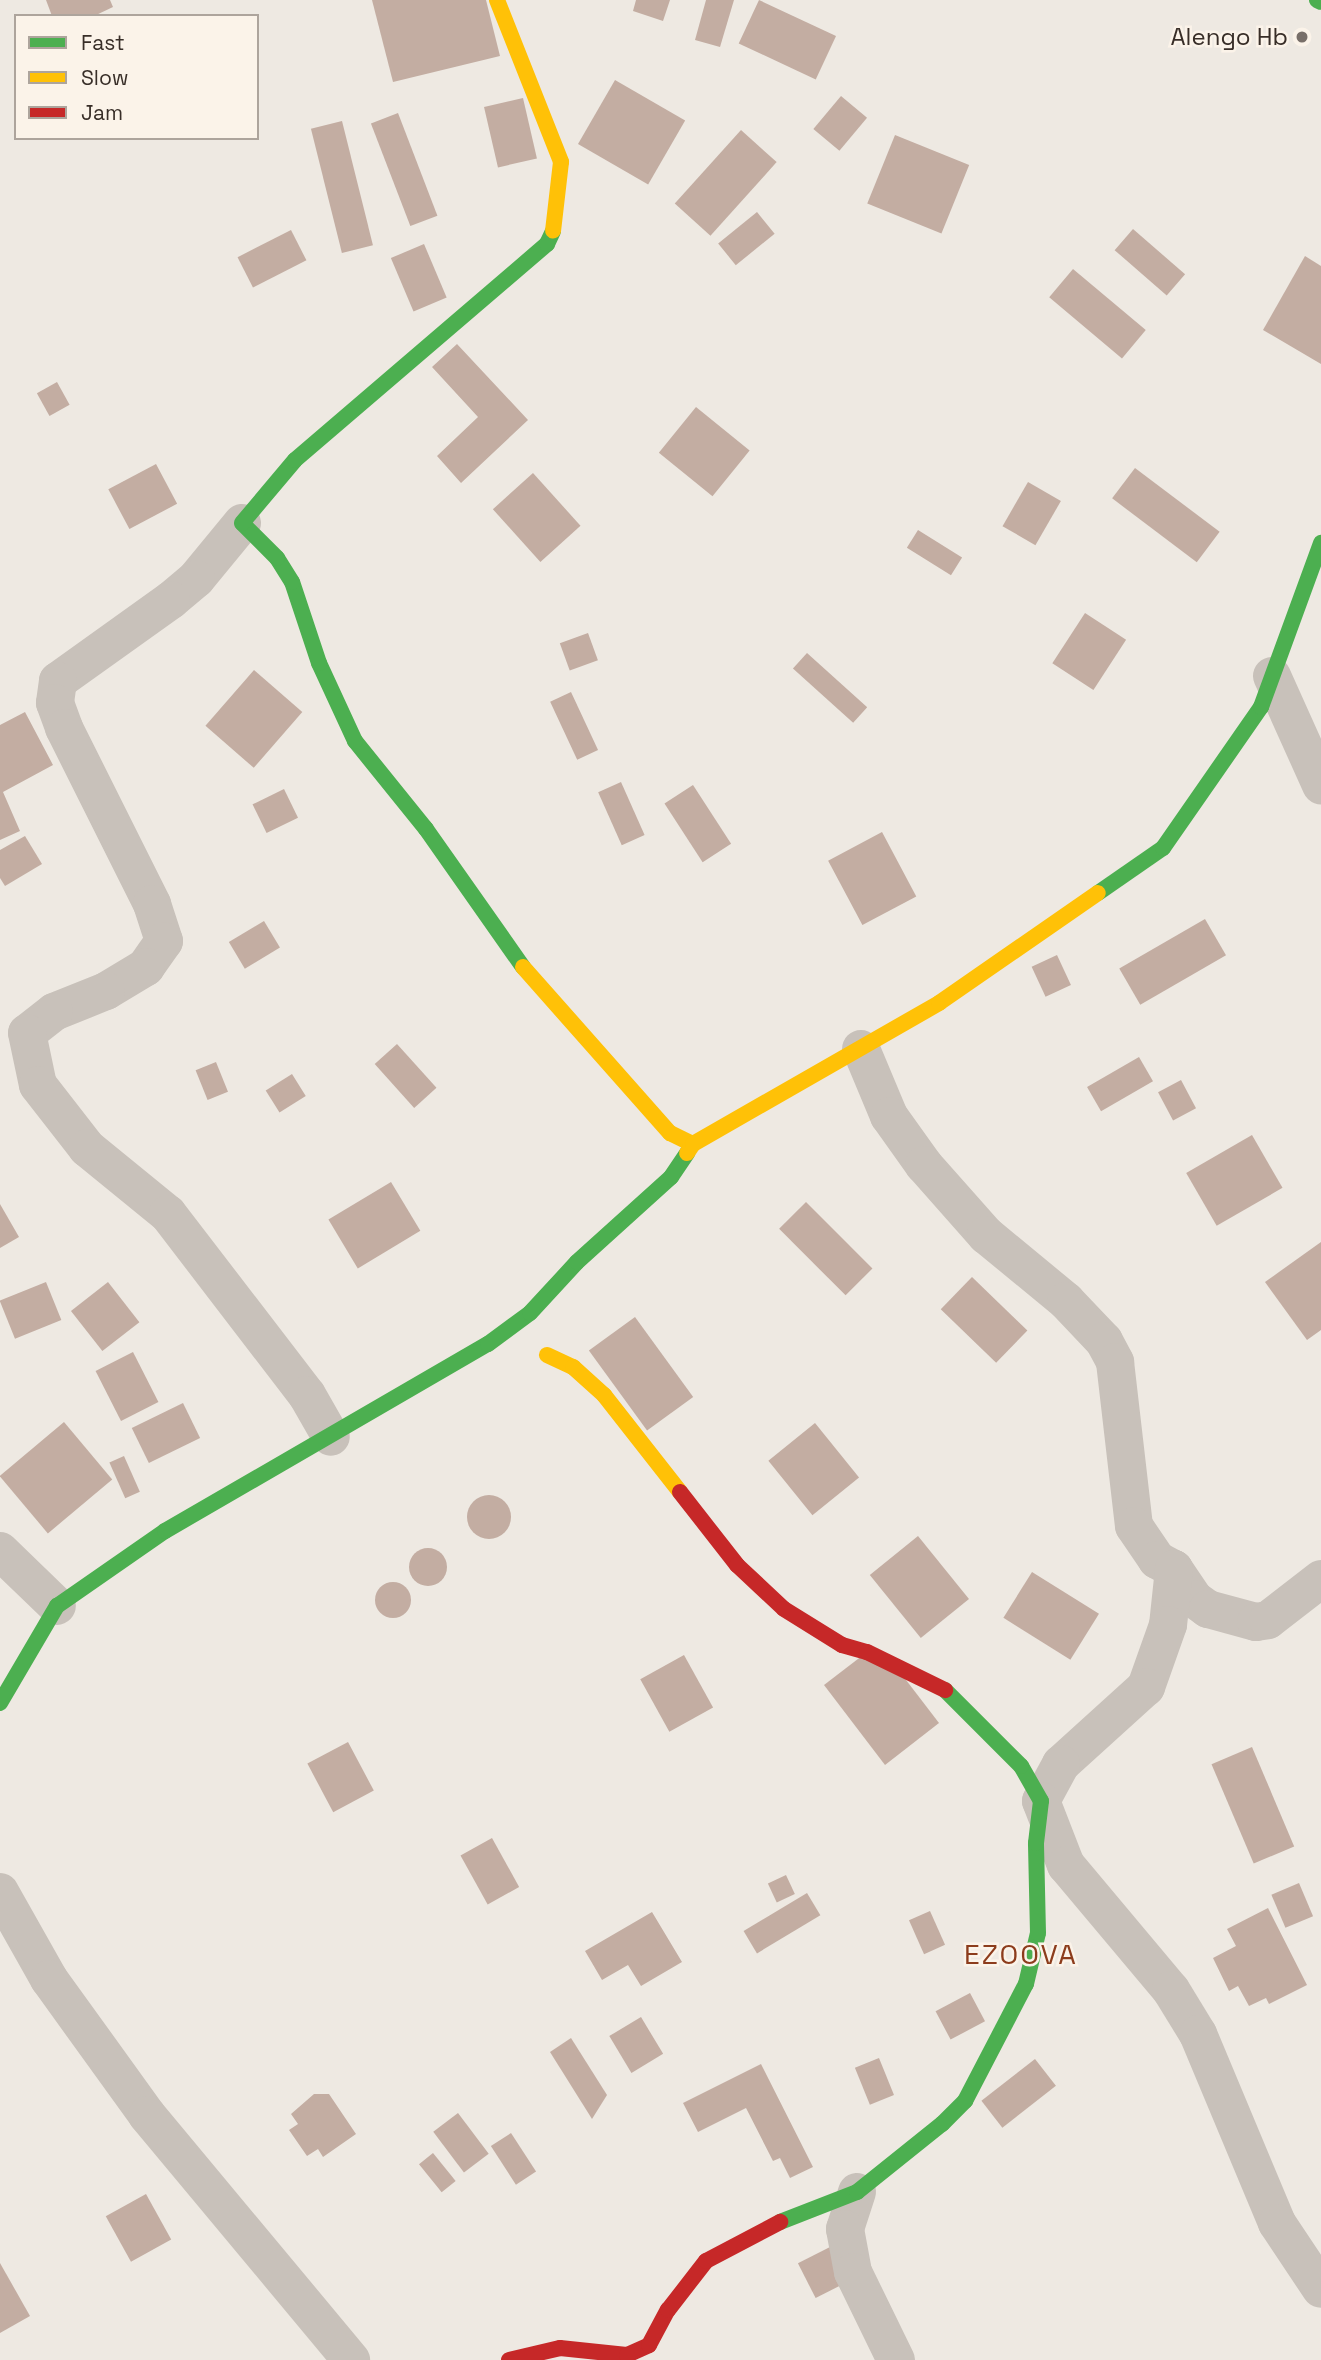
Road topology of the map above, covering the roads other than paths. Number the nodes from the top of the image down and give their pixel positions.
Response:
1 (497, 0) edge
2 (242, 523) junction
3 (1321, 543) edge
4 (1272, 676) junction
5 (1321, 785) edge
6 (861, 1049) junction
7 (693, 1144) junction
8 (547, 1355) dead end
9 (331, 1437) junction
10 (0, 1550) edge
11 (1174, 1569) junction
12 (1321, 1579) edge
13 (57, 1606) junction
14 (0, 1703) edge
15 (1041, 1801) junction
16 (0, 1892) edge
17 (857, 2192) junction
18 (1321, 2288) edge
19 (351, 2360) edge
20 (509, 2360) edge
21 (897, 2360) edge

1 - 2 street
2 - 7 street
2 - 9 street
3 - 4 street
4 - 5 street
4 - 6 street
6 - 7 street
6 - 11 street
7 - 9 street
8 - 15 street
9 - 13 street
10 - 13 street
11 - 12 street
11 - 15 street
13 - 14 street
15 - 17 street
15 - 18 street
16 - 19 street
17 - 20 street
17 - 21 street

